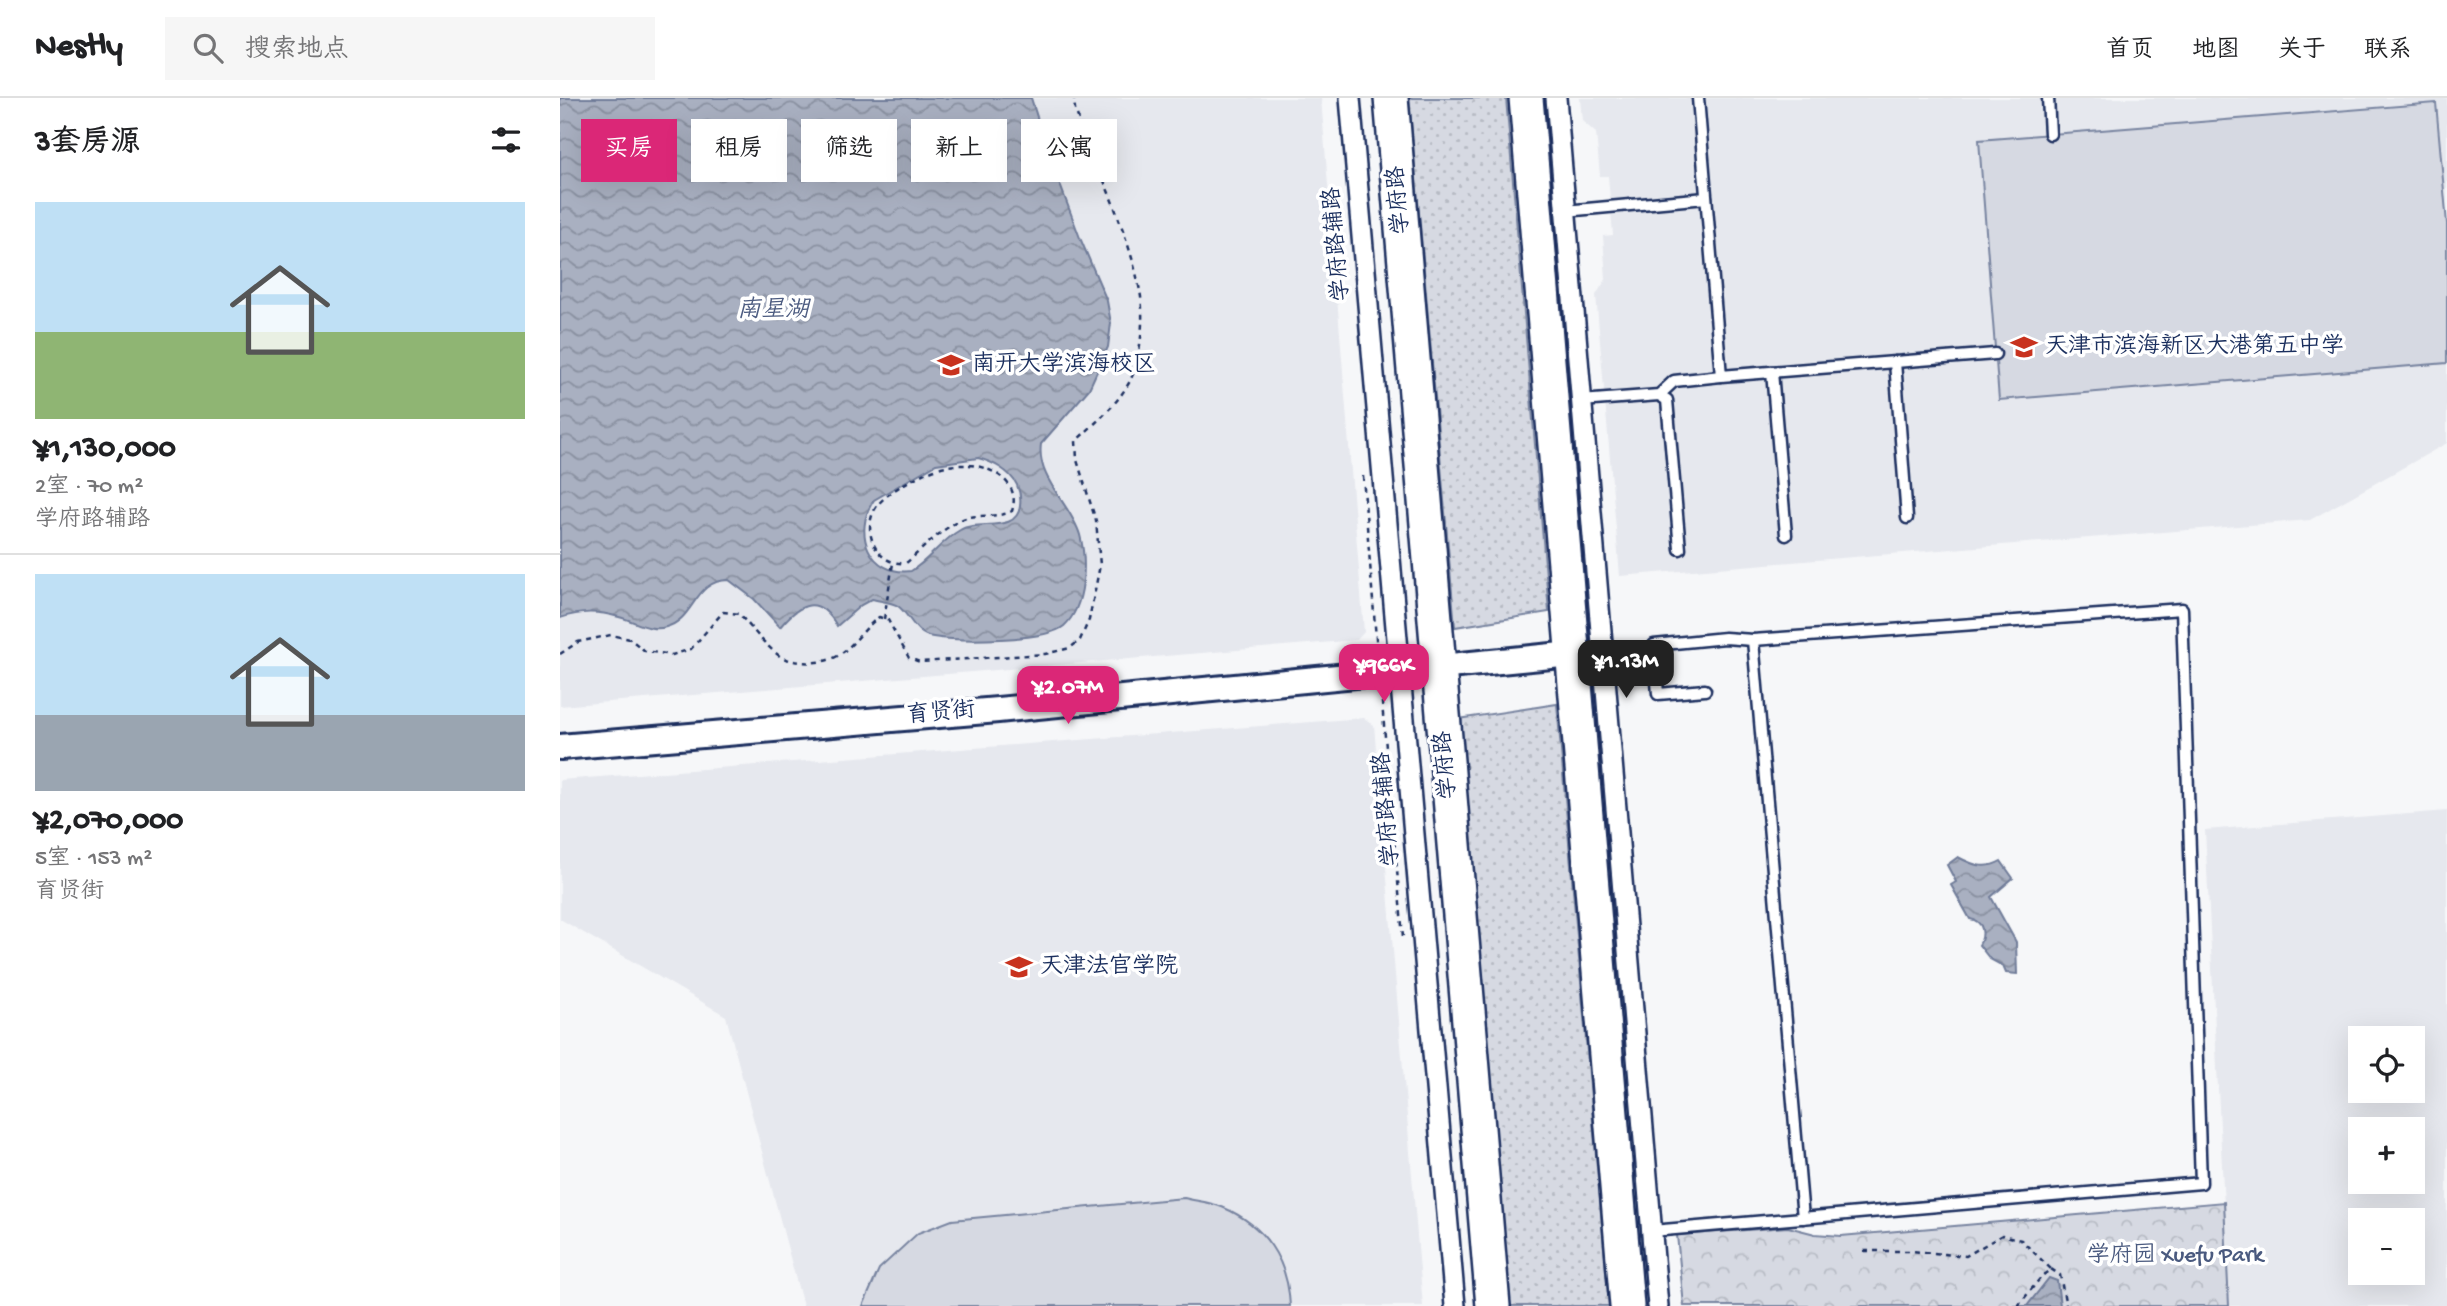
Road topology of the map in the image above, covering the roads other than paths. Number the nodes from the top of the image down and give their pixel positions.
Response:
1 (1350, 98) edge
2 (1391, 98) edge
3 (1526, 98) edge
4 (1556, 98) edge
5 (1698, 98) edge
6 (2048, 98) edge
7 (2050, 134) dead end
8 (1706, 198) junction
9 (1565, 211) junction
10 (1995, 354) dead end
11 (1895, 362) junction
12 (1772, 372) junction
13 (1721, 376) junction
14 (1659, 395) junction
15 (1581, 401) junction
16 (1907, 518) dead end
17 (1786, 535) dead end
18 (1680, 549) dead end
19 (1754, 640) junction
20 (1572, 654) junction
21 (1439, 667) junction
22 (1401, 670) junction
23 (1705, 690) dead end
24 (560, 747) edge
25 (1803, 1218) junction
26 (1652, 1231) junction
27 (1455, 1306) edge
28 (1493, 1306) edge
29 (1627, 1306) edge
30 (1658, 1306) edge

1 - 22 street, 学府路辅路
2 - 21 highway, 学府路
3 - 20 highway
4 - 9 street
5 - 8 lane
6 - 7 lane
8 - 9 lane
8 - 13 lane
9 - 15 street
10 - 11 lane
11 - 12 lane
11 - 16 lane
12 - 13 lane
12 - 17 lane
13 - 14 lane
14 - 15 lane
14 - 18 lane
15 - 26 street
19 - 23 lane
19 - 25 lane
19 - 25 lane
20 - 21 street, 育贤街
20 - 29 highway
21 - 22 street, 育贤街
21 - 28 highway, 学府路
22 - 24 street, 育贤街
22 - 27 street, 学府路辅路
25 - 26 lane
26 - 30 street

